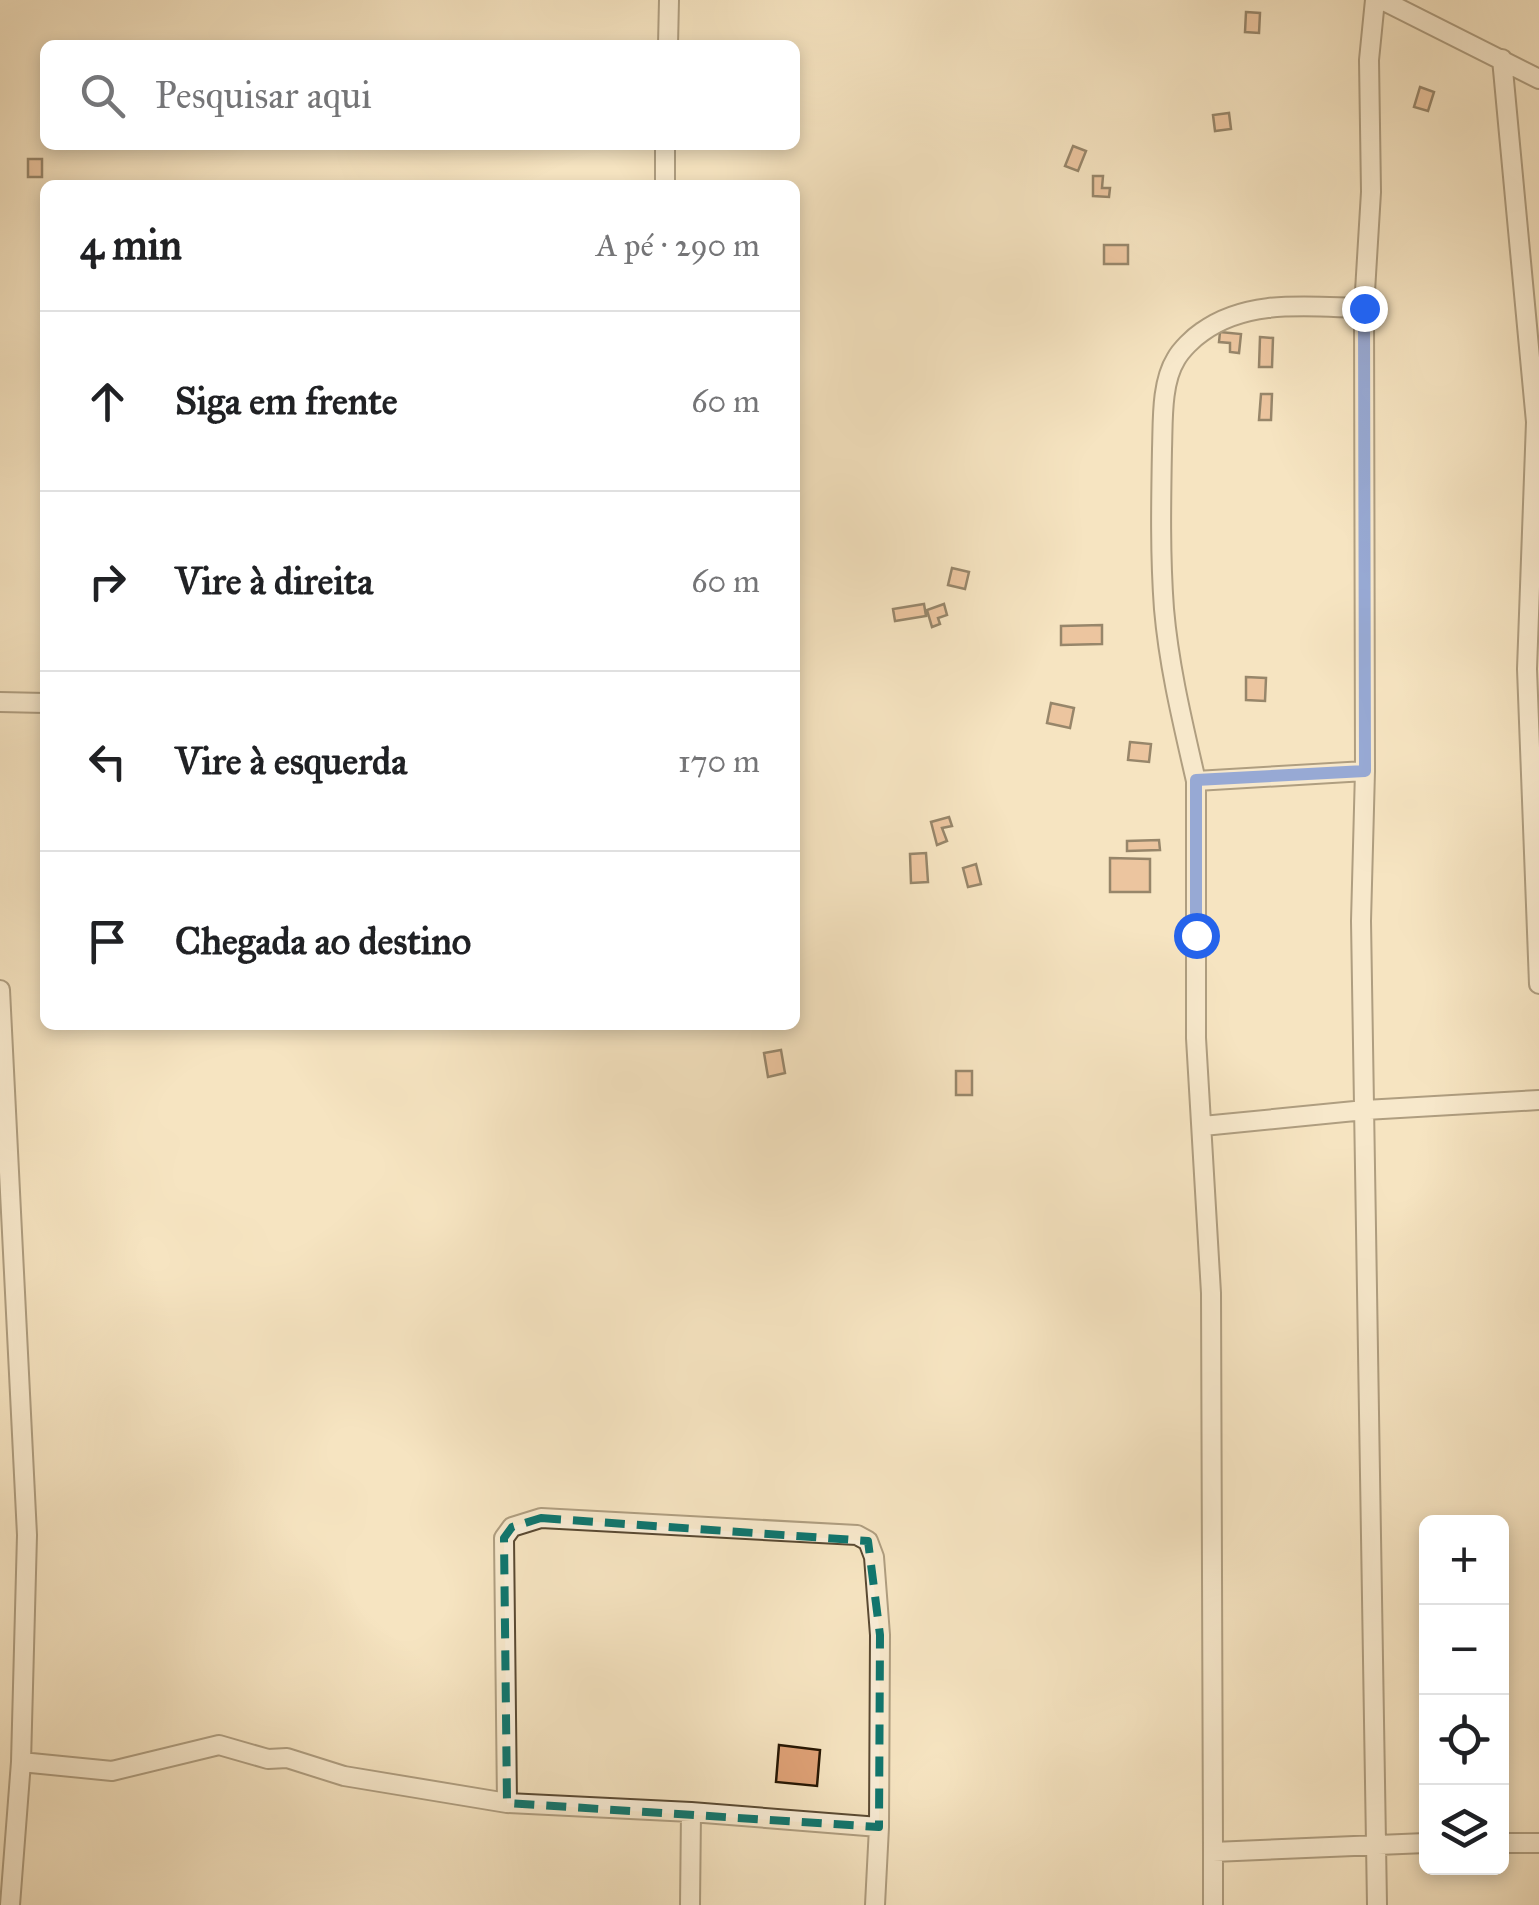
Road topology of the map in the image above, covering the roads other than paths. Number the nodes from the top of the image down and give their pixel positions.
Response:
1 (669, 0) edge
2 (1378, 0) edge
3 (668, 40) edge
4 (1502, 58) junction
5 (1539, 79) edge
6 (666, 150) edge
7 (664, 180) edge
8 (1364, 308) junction
9 (0, 702) edge
10 (40, 702) edge
11 (1365, 771) junction
12 (1196, 780) junction
13 (1539, 984) edge
14 (0, 990) edge
15 (1539, 1100) edge
16 (1365, 1110) junction
17 (1203, 1126) junction
18 (21, 1762) junction
19 (506, 1803) junction
20 (690, 1812) junction
21 (878, 1827) junction
22 (1378, 1843) junction
23 (1419, 1843) edge
24 (1509, 1843) edge
25 (1539, 1843) edge
26 (1214, 1852) junction
27 (10, 1905) edge
28 (690, 1905) edge
29 (876, 1905) edge
30 (1213, 1905) edge
31 (1377, 1905) edge

1 - 3 street
2 - 4 street
2 - 8 street
4 - 5 street
4 - 13 street
6 - 7 street
8 - 11 street
8 - 12 street
9 - 10 street
11 - 12 street
11 - 16 street
12 - 17 street
14 - 18 street
15 - 16 street
16 - 17 street
16 - 22 street
17 - 26 street
18 - 19 street
18 - 27 street
19 - 20 street
19 - 21 street
20 - 21 street
20 - 28 street
21 - 29 street
22 - 23 street
22 - 26 street
22 - 31 street
24 - 25 street
26 - 30 street

